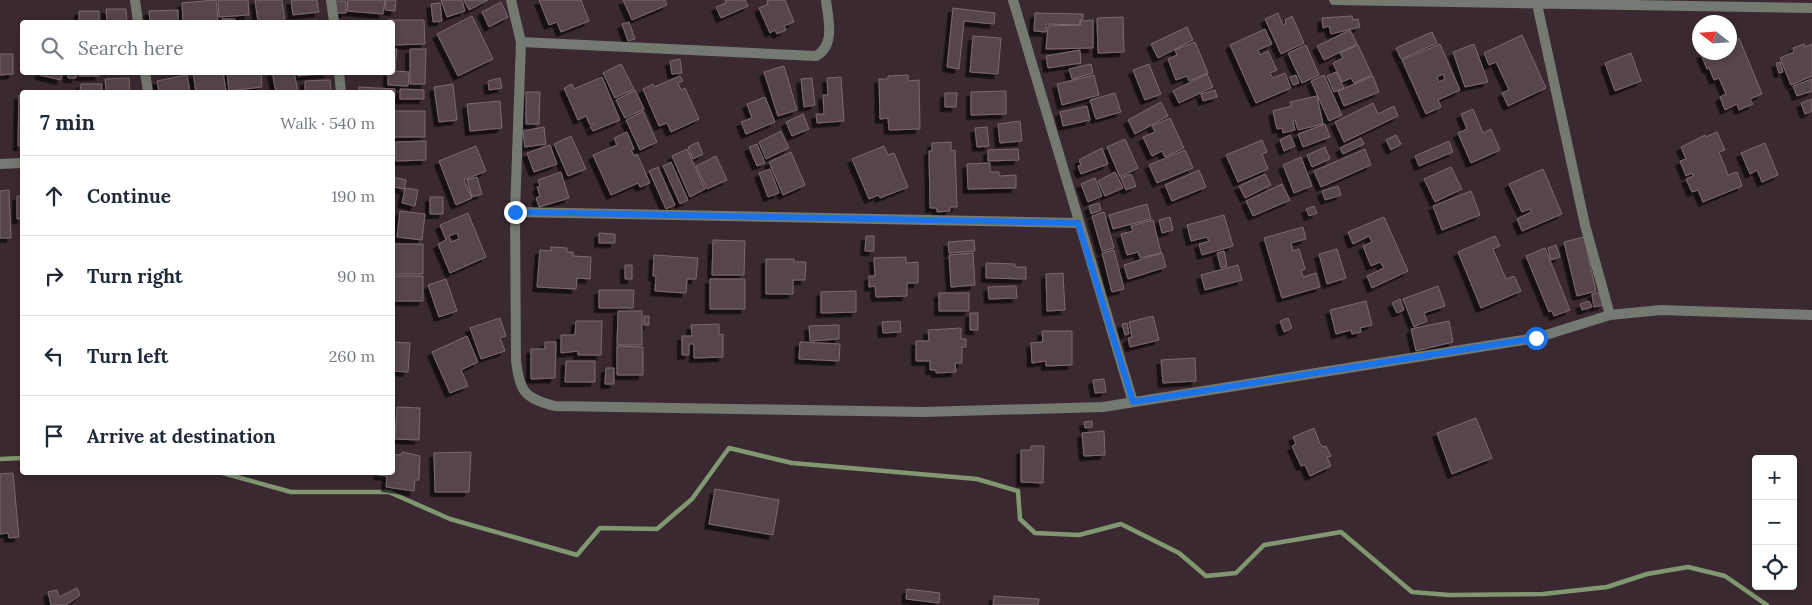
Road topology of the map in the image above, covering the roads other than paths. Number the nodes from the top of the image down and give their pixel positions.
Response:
1 (135, 0) edge
2 (331, 0) edge
3 (512, 0) edge
4 (826, 0) edge
5 (1013, 0) edge
6 (1334, 0) edge
7 (1537, 4) junction
8 (1812, 8) edge
9 (138, 20) edge
10 (334, 20) edge
11 (521, 42) junction
12 (145, 75) edge
13 (339, 75) edge
14 (148, 90) edge
15 (341, 90) edge
16 (20, 163) edge
17 (0, 164) edge
18 (515, 212) junction
19 (1078, 223) junction
20 (1812, 315) edge
21 (1610, 316) junction
22 (1133, 402) junction

1 - 9 street
2 - 10 street
3 - 11 street
4 - 11 street
5 - 19 street
6 - 7 street
7 - 8 street
7 - 21 street
11 - 18 street
12 - 14 street
13 - 15 street
16 - 17 street
18 - 19 street
18 - 22 street
19 - 22 street
20 - 21 street
21 - 22 street

